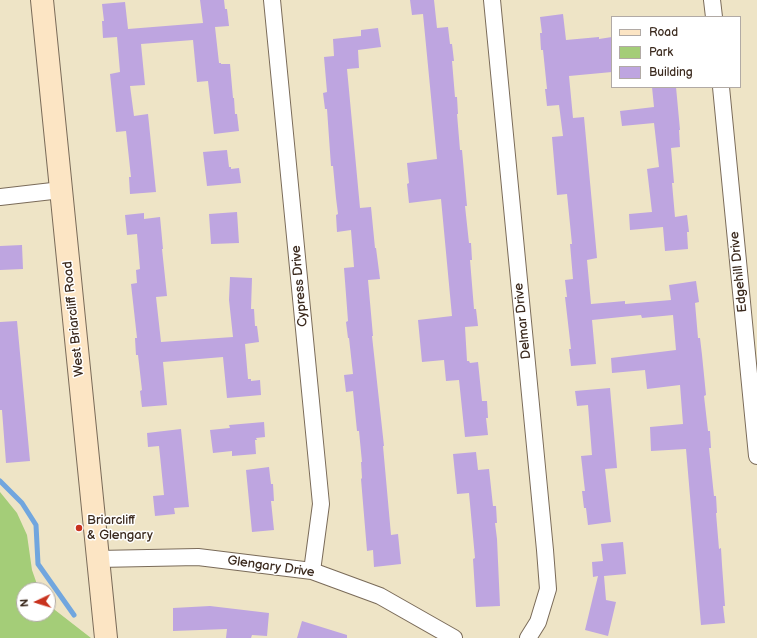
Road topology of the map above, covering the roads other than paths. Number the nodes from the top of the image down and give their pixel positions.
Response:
1 (42, 0) edge
2 (272, 0) edge
3 (492, 0) edge
4 (712, 0) edge
5 (714, 16) edge
6 (721, 88) edge
7 (61, 190) junction
8 (0, 197) edge
9 (757, 456) edge
10 (98, 559) junction
11 (312, 571) junction
12 (106, 638) edge
13 (454, 638) edge
14 (528, 638) edge

1 - 7 street, West Briarcliff Road
2 - 11 street, Cypress Drive
3 - 14 street, Delmar Drive
4 - 5 street
6 - 9 street, Edgehill Drive
7 - 8 street
7 - 10 street, West Briarcliff Road
10 - 11 street, Glengary Drive
10 - 12 street, West Briarcliff Road
11 - 13 street, Glengary Drive

